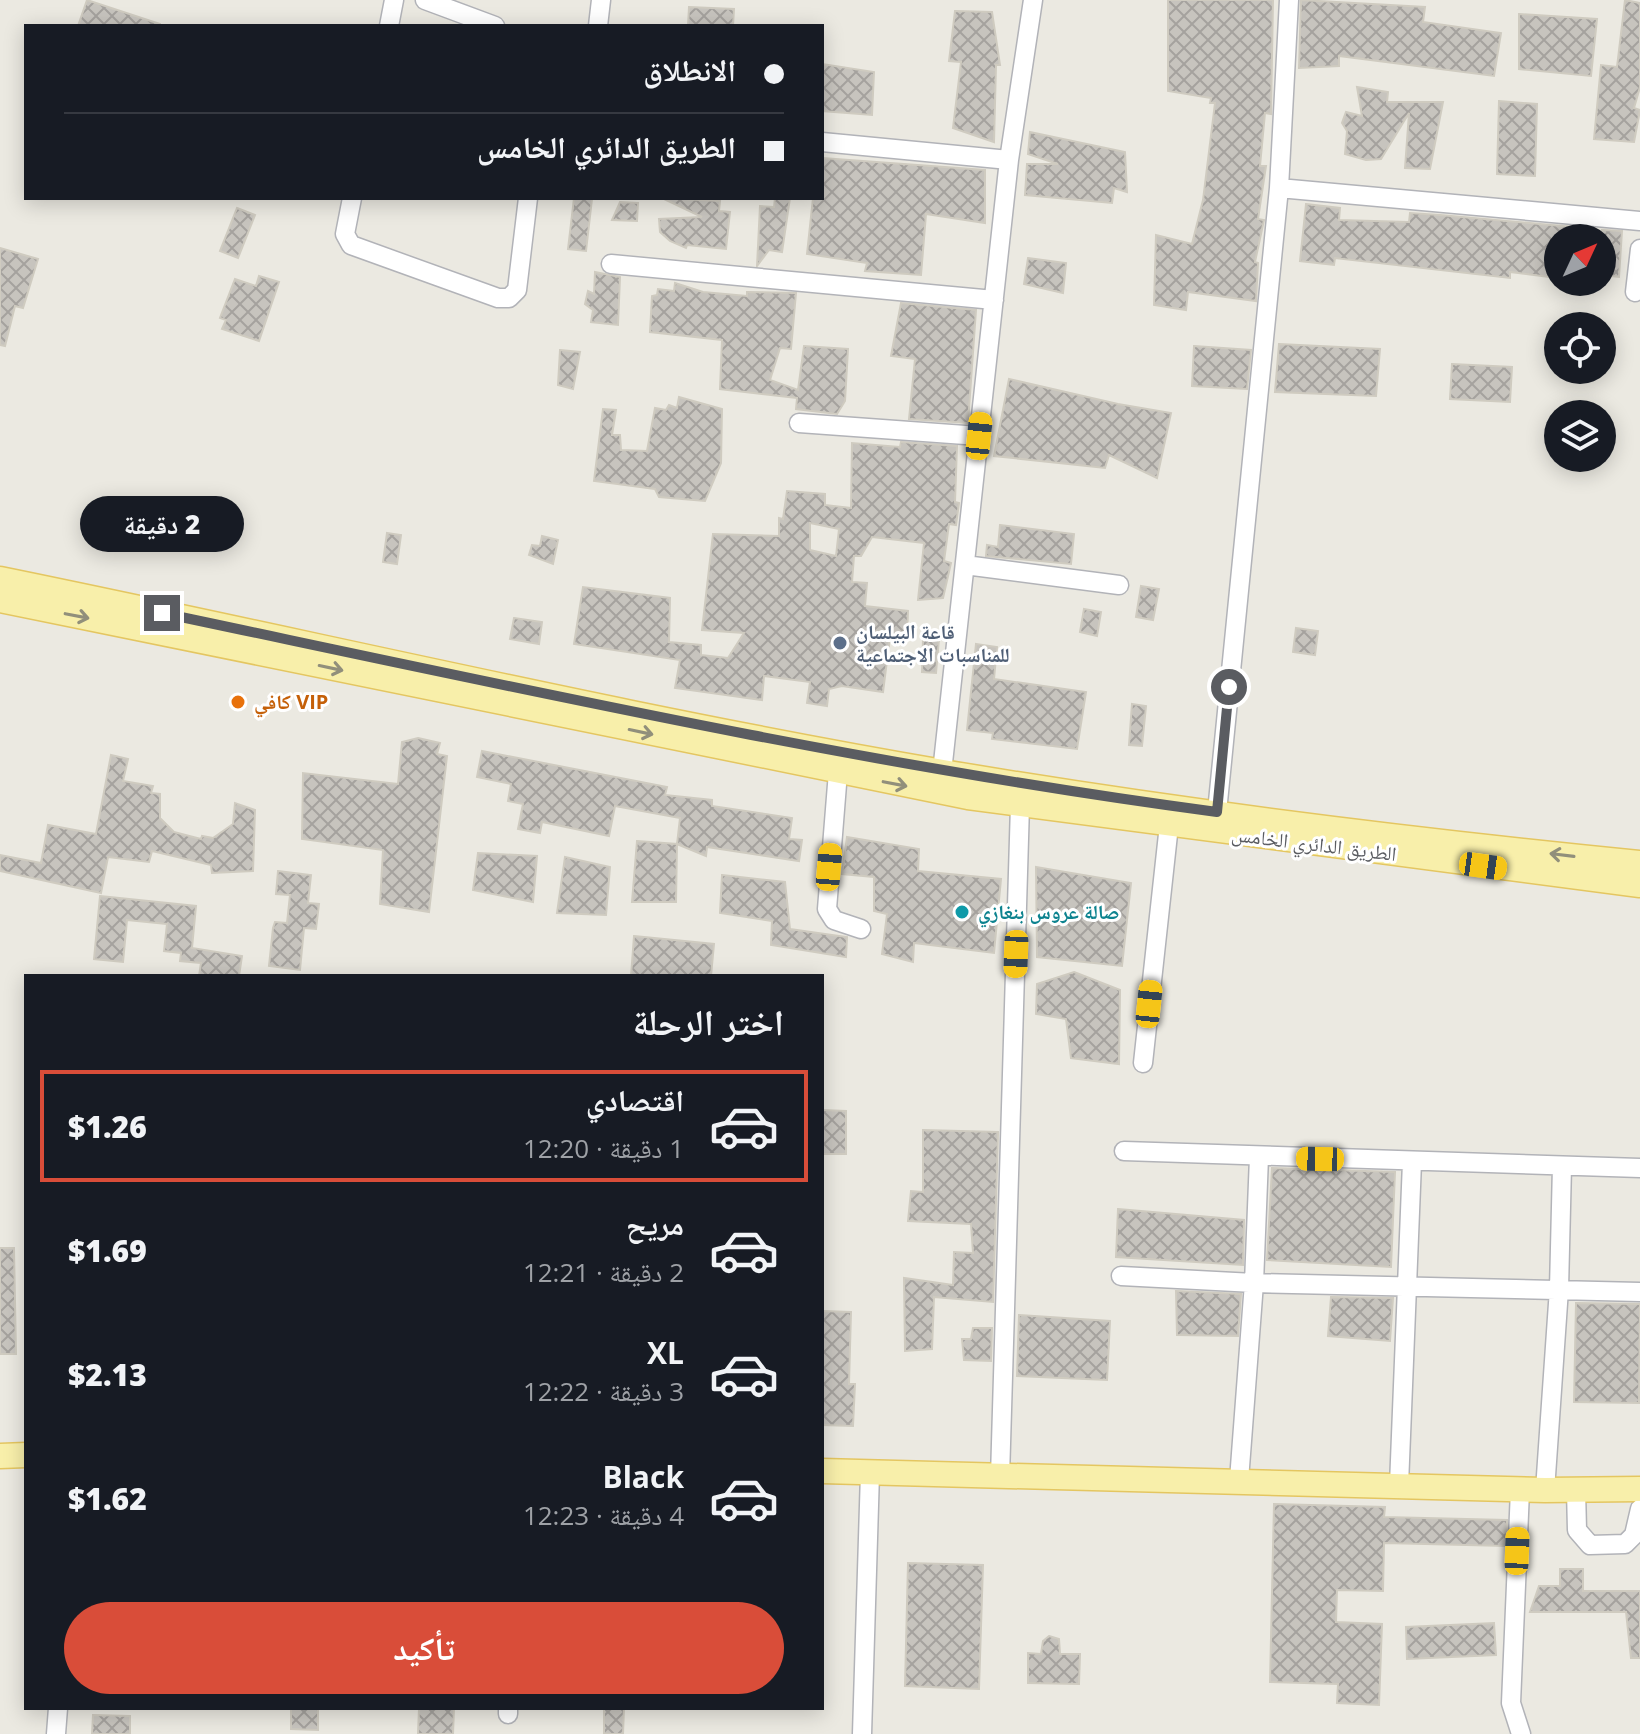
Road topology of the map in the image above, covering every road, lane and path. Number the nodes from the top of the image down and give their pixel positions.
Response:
1 (394, 0) edge
2 (425, 0) edge
3 (601, 0) edge
4 (1033, 0) edge
5 (1289, 0) edge
6 (389, 24) edge
7 (490, 24) edge
8 (598, 24) edge
9 (824, 142) edge
10 (1009, 160) junction
11 (1279, 188) junction
12 (352, 200) edge
13 (528, 200) edge
14 (1640, 221) edge
15 (1640, 249) edge
16 (611, 264) dead end
17 (1635, 292) dead end
18 (994, 300) junction
19 (799, 423) dead end
20 (979, 436) junction
21 (965, 565) junction
22 (0, 579) edge
23 (1119, 585) dead end
24 (0, 600) edge
25 (838, 772) junction
26 (942, 772) junction
27 (1020, 805) junction
28 (1217, 812) junction
29 (1169, 825) junction
30 (1274, 829) junction
31 (1640, 863) edge
32 (1640, 885) edge
33 (861, 929) dead end
34 (1143, 1063) dead end
35 (1124, 1151) dead end
36 (1259, 1157) junction
37 (1412, 1162) junction
38 (1562, 1166) junction
39 (1640, 1168) edge
40 (1121, 1276) dead end
41 (1254, 1283) junction
42 (1407, 1288) junction
43 (1559, 1289) junction
44 (1640, 1292) edge
45 (24, 1455) edge
46 (0, 1456) edge
47 (824, 1471) edge
48 (870, 1473) junction
49 (1000, 1477) junction
50 (1239, 1480) junction
51 (1399, 1485) junction
52 (1640, 1489) edge
53 (1520, 1490) junction
54 (1545, 1490) junction
55 (1576, 1490) junction
56 (1640, 1509) edge
57 (58, 1710) edge
58 (56, 1734) edge
59 (862, 1734) edge
60 (1521, 1734) edge

1 - 6 street
2 - 7 street
3 - 8 street
4 - 10 street
5 - 11 street
9 - 10 street
10 - 18 street
11 - 14 street
11 - 28 street
12 - 13 street
15 - 17 street
16 - 18 street
18 - 20 street
19 - 20 street
20 - 21 street
21 - 23 street
21 - 26 street
22 - 26 main road, الطريق الدائري الخامس
24 -> 25 main road, الطريق الدائري الخامس
25 -> 27 main road, الطريق الدائري الخامس
25 - 33 street
26 - 28 main road, الطريق الدائري الخامس
27 - 29 main road, الطريق الدائري الخامس
27 - 49 street
28 - 30 main road, الطريق الدائري الخامس
29 - 30 main road, الطريق الدائري الخامس
29 - 34 street
31 -> 30 main road, الطريق الدائري الخامس
30 - 32 main road, الطريق الدائري الخامس
35 - 36 street
36 - 37 street
36 - 41 street
37 - 38 street
37 - 42 street
38 - 39 street
38 - 43 street
40 - 41 street
41 - 42 street
41 - 50 street
42 - 43 street
42 - 51 street
43 - 44 street
43 - 54 street
45 - 46 main road
47 - 48 main road
48 - 49 main road
48 - 59 street
49 - 50 main road
50 - 51 main road
51 - 53 main road
52 - 55 main road
53 - 54 main road
53 - 60 street
54 - 55 main road
55 - 56 street
57 - 58 street

